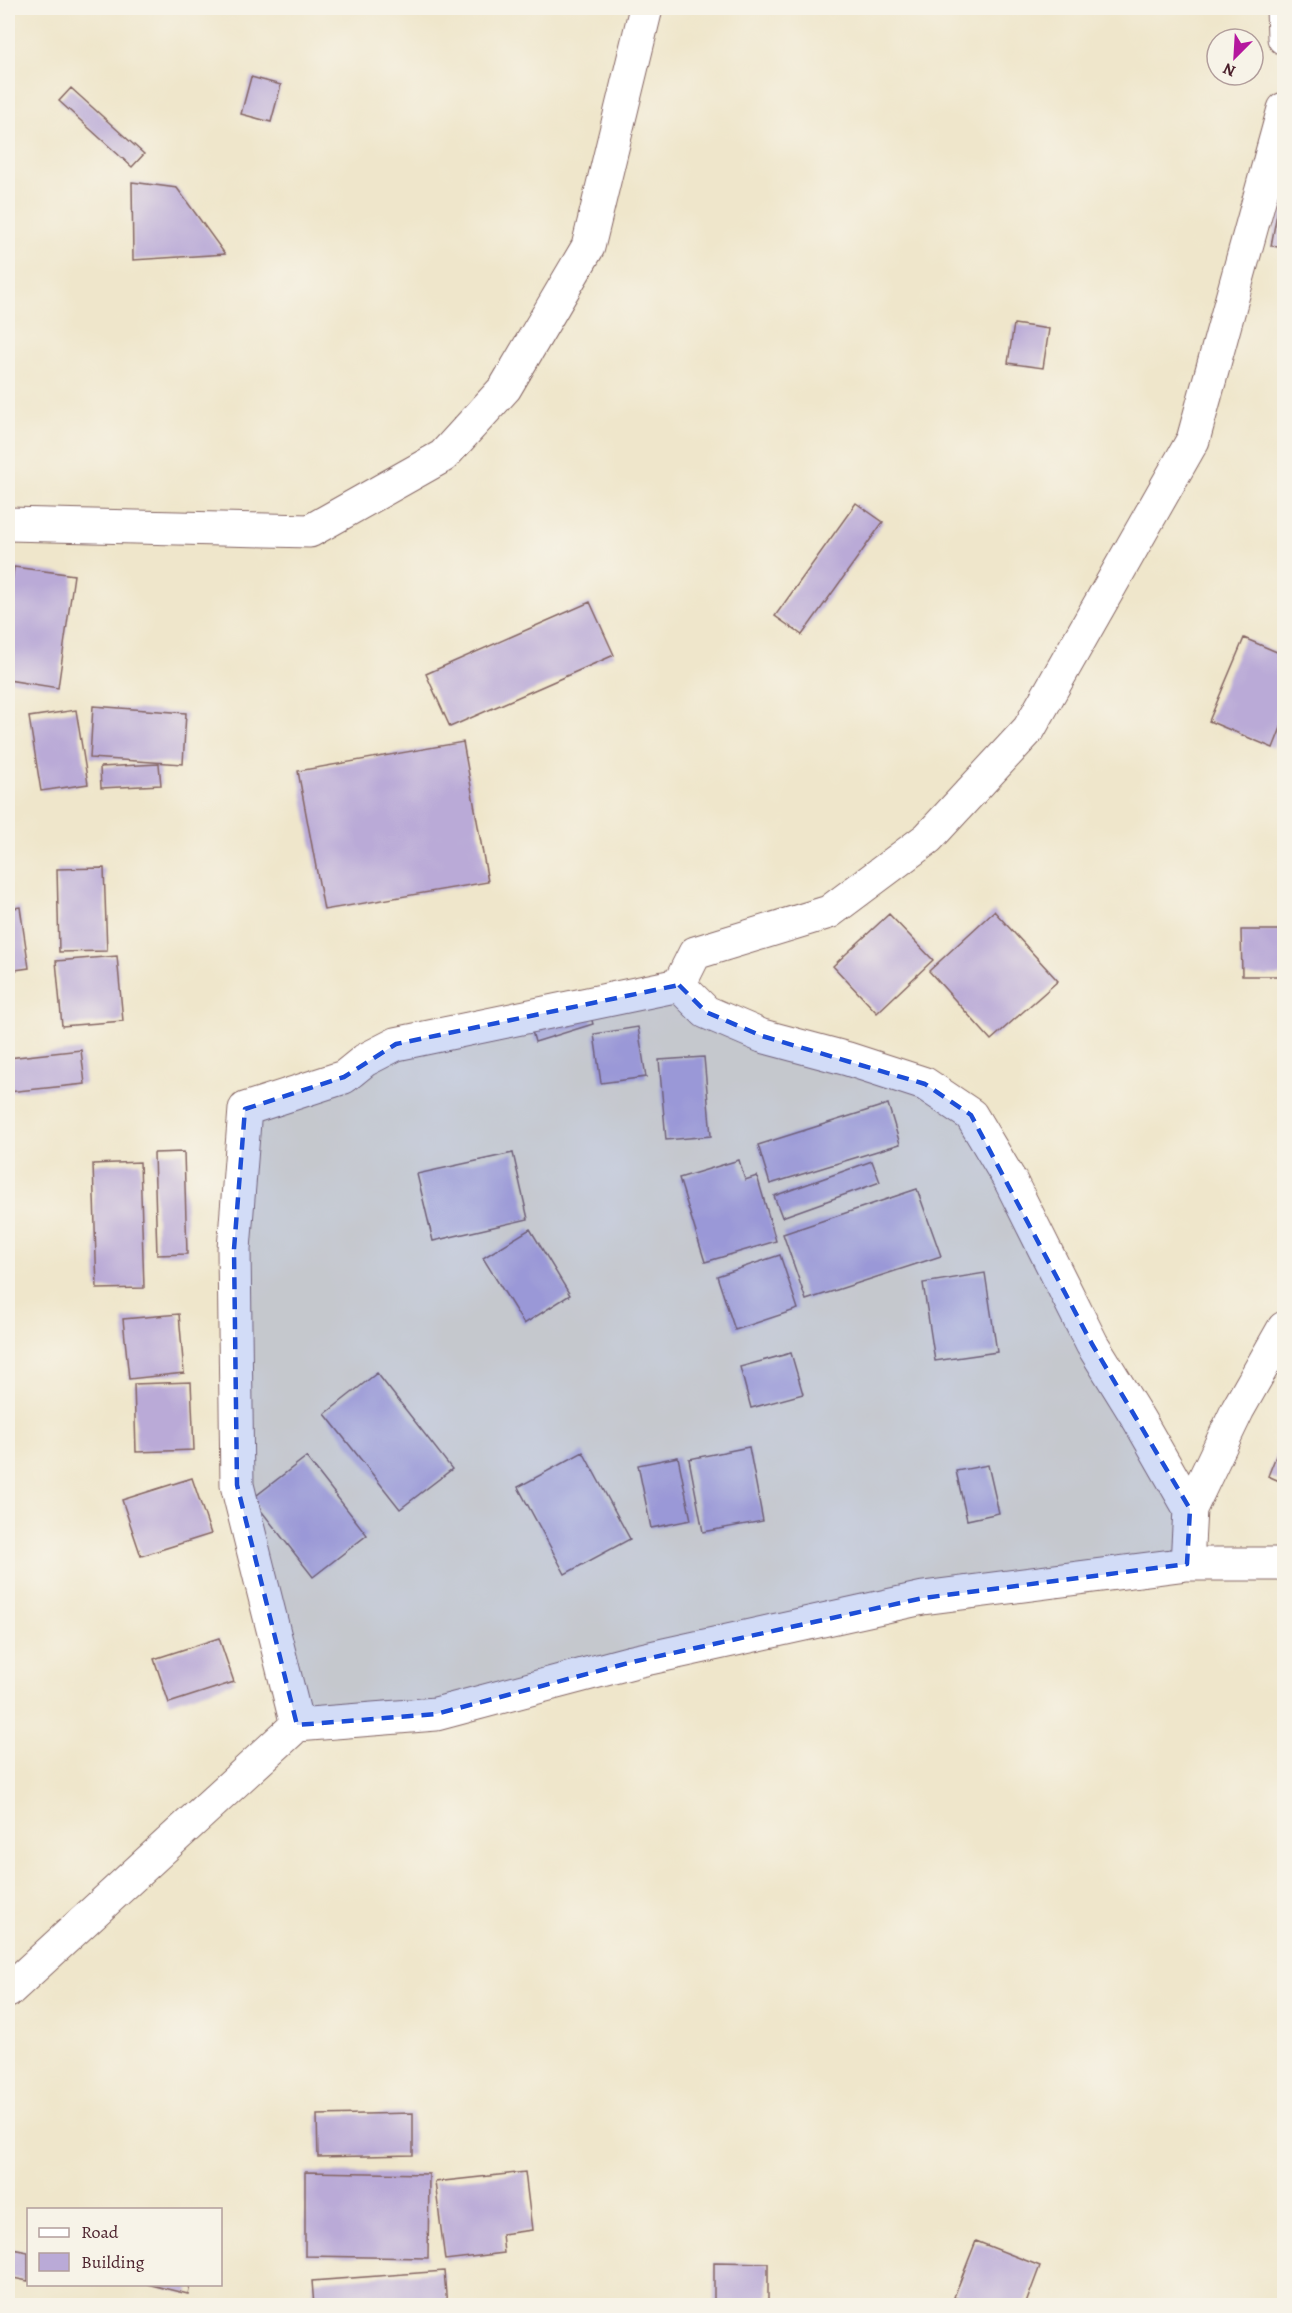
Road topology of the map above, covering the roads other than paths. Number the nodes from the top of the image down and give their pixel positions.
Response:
1 (646, 8) edge
2 (1283, 8) edge
3 (1284, 38) edge
4 (1284, 109) edge
5 (8, 524) edge
6 (679, 985) junction
7 (1284, 1328) edge
8 (1190, 1509) junction
9 (1188, 1564) junction
10 (1284, 1564) edge
11 (297, 1725) junction
12 (8, 1991) edge

1 - 5 street
2 - 3 street
4 - 6 street
6 - 8 street
6 - 11 street
7 - 8 street
8 - 9 street
9 - 10 street
9 - 11 street
11 - 12 street

